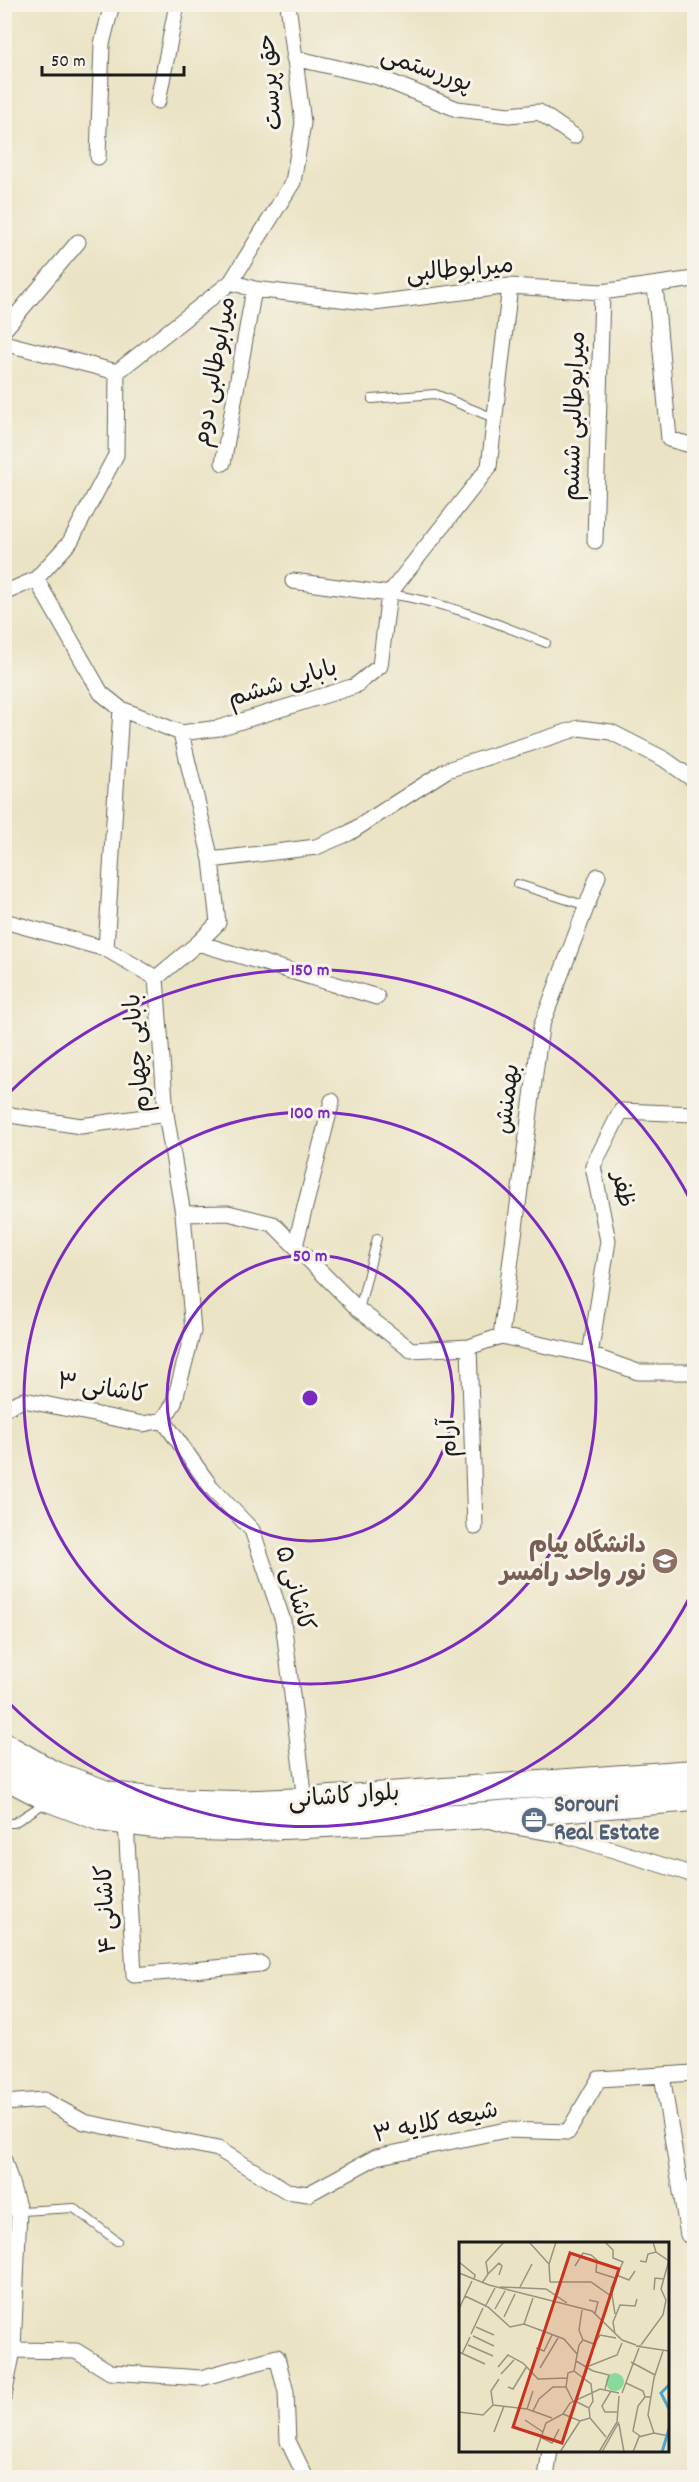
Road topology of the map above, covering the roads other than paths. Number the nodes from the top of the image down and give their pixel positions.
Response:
1 (112, 4) edge
2 (177, 4) edge
3 (288, 4) edge
4 (294, 58) junction
5 (158, 101) dead end
6 (574, 136) dead end
7 (98, 157) dead end
8 (78, 242) dead end
9 (694, 279) edge
10 (231, 282) junction
11 (655, 285) junction
12 (510, 286) junction
13 (254, 289) junction
14 (602, 292) junction
15 (4, 330) edge
16 (4, 342) edge
17 (117, 372) junction
18 (372, 399) dead end
19 (494, 418) junction
20 (694, 446) edge
21 (223, 463) dead end
22 (595, 541) dead end
23 (36, 579) junction
24 (293, 581) dead end
25 (4, 593) edge
26 (389, 594) junction
27 (546, 643) dead end
28 (121, 709) junction
29 (181, 733) junction
30 (694, 780) edge
31 (212, 860) junction
32 (598, 876) dead end
33 (517, 884) dead end
34 (587, 906) junction
35 (4, 921) edge
36 (198, 943) junction
37 (106, 949) junction
38 (156, 978) junction
39 (377, 997) dead end
40 (332, 1101) dead end
41 (4, 1114) edge
42 (166, 1114) junction
43 (694, 1114) edge
44 (183, 1214) junction
45 (377, 1238) dead end
46 (295, 1246) junction
47 (359, 1310) junction
48 (501, 1336) junction
49 (469, 1347) junction
50 (590, 1355) junction
51 (694, 1372) edge
52 (4, 1408) edge
53 (163, 1420) junction
54 (475, 1527) dead end
55 (4, 1746) edge
56 (694, 1773) edge
57 (4, 1775) edge
58 (694, 1798) edge
59 (50, 1799) junction
60 (305, 1801) junction
61 (474, 1815) junction
62 (126, 1821) junction
63 (4, 1823) edge
64 (694, 1875) edge
65 (261, 1964) dead end
66 (694, 2073) edge
67 (662, 2075) junction
68 (4, 2103) edge
69 (4, 2160) edge
70 (12, 2211) edge
71 (688, 2235) dead end
72 (117, 2241) dead end
73 (13, 2350) junction
74 (4, 2396) edge
75 (550, 2452) edge
76 (306, 2478) edge
77 (546, 2478) edge

1 - 7 street
2 - 5 street
3 - 4 street, حق پرست
4 - 6 street, پوررستمی
4 - 10 street, حق پرست
8 - 15 street
9 - 11 street, میرابوطالبی
10 - 13 street, میرابوطالبی
10 - 17 street, حق پرست
11 - 14 street, میرابوطالبی
11 - 20 street
12 - 13 street, میرابوطالبی
12 - 14 street, میرابوطالبی
12 - 19 street
13 - 21 street, میرابوطالبی دوم
14 - 22 street, میرابوطالبی ششم
16 - 17 street
17 - 23 street
18 - 19 lane
19 - 26 street
23 - 25 street
23 - 28 street, بابایی ششم
24 - 26 street
26 - 27 lane
26 - 29 street, بابایی ششم
28 - 29 street, بابایی ششم
28 - 37 street
29 - 31 street
30 - 31 street
31 - 36 street
32 - 34 street, بهمنش
33 - 34 lane
34 - 48 street, بهمنش
35 - 37 street, بابایی چهارم
36 - 38 street
36 - 39 street
37 - 38 street, بابایی چهارم
38 - 42 street, بابایی چهارم
40 - 46 street
41 - 42 street
42 - 44 street, بابایی چهارم
43 - 50 street, ظفر
44 - 46 street
44 - 53 street, کاشانی ۳
45 - 47 lane
46 - 47 street
47 - 49 street
48 - 49 street
48 - 50 street
49 - 54 street, آرام
50 - 51 street
52 - 53 street, کاشانی ۳
53 - 60 street, کاشانی ۵
55 - 60 main road, بلوار کاشانی
56 - 60 main road, بلوار کاشانی
57 - 59 main road, بلوار کاشانی
58 - 61 main road, بلوار کاشانی
59 - 62 main road, بلوار کاشانی
59 - 63 lane
61 - 62 main road, بلوار کاشانی
61 - 64 street
62 - 65 street, کاشانی ۴
66 - 67 street, شیعه کلایه ۳
67 - 68 street, شیعه کلایه ۳
67 - 71 street
69 - 70 street
70 - 72 lane
70 - 73 street
73 - 74 street
73 - 76 street
75 - 77 street

